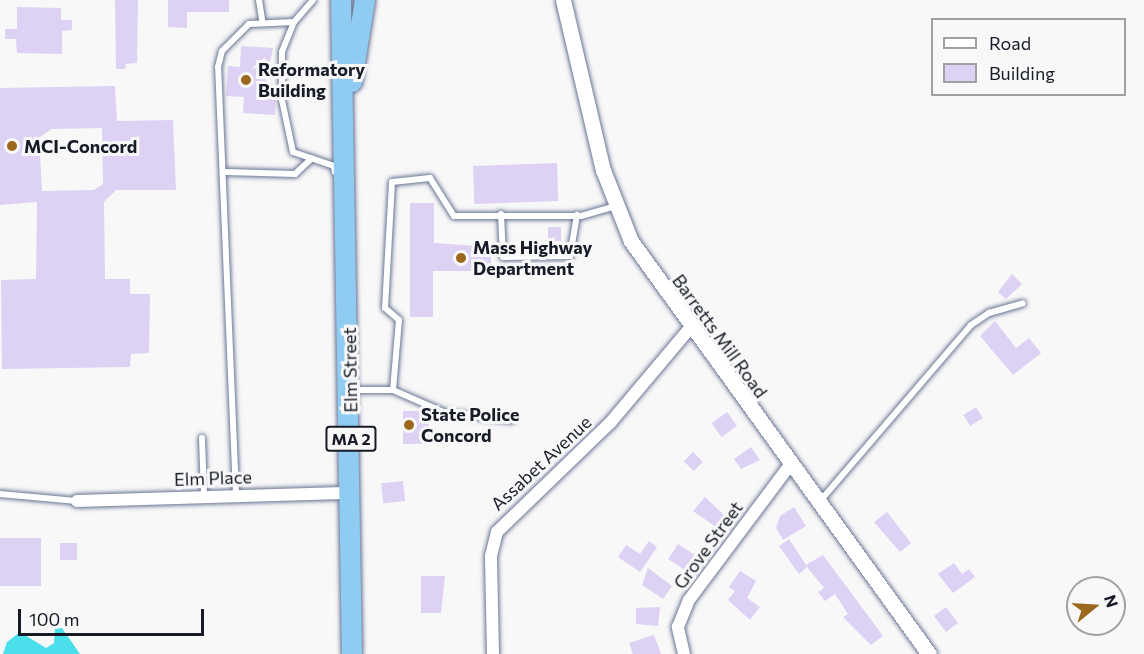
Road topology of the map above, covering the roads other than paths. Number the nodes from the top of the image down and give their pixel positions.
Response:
1 (259, 0) edge
2 (313, 0) edge
3 (341, 0) edge
4 (365, 0) edge
5 (563, 0) edge
6 (262, 20) junction
7 (294, 22) junction
8 (346, 123) junction
9 (312, 158) junction
10 (225, 172) junction
11 (616, 206) junction
12 (501, 214) junction
13 (577, 215) junction
14 (348, 224) junction
15 (1023, 303) dead end
16 (690, 328) junction
17 (350, 390) junction
18 (393, 390) junction
19 (512, 420) dead end
20 (202, 438) dead end
21 (790, 465) junction
22 (351, 493) junction
23 (0, 494) edge
24 (236, 494) junction
25 (204, 496) junction
26 (76, 501) joint
27 (818, 503) junction
28 (352, 654) edge
29 (493, 654) edge
30 (684, 654) edge
31 (929, 654) edge

1 - 6 lane
2 - 7 lane
3 - 8 highway, Elm Street / MA 2
4 - 8 highway, Elm Street / MA 2
5 - 11 street, Barretts Mill Road
6 - 7 lane
6 - 10 lane
7 - 9 lane
8 - 14 highway, Elm Street / MA 2
9 - 10 lane
9 - 14 lane
10 - 24 lane
11 - 13 lane
11 - 16 street, Barretts Mill Road
12 - 13 lane
12 - 13 lane
12 - 18 lane
14 - 17 highway, Elm Street / MA 2
15 - 27 lane
16 - 21 street, Barretts Mill Road
16 - 29 street, Assabet Avenue
17 - 18 lane
17 - 22 highway, Elm Street / MA 2
18 - 19 lane
20 - 25 lane
21 - 27 street, Barretts Mill Road
21 - 30 street, Grove Street
22 - 24 street, Elm Place
22 - 28 highway, Elm Street / MA 2
23 - 26 lane
24 - 25 street, Elm Place
25 - 26 street, Elm Place
27 - 31 street, Barretts Mill Road

